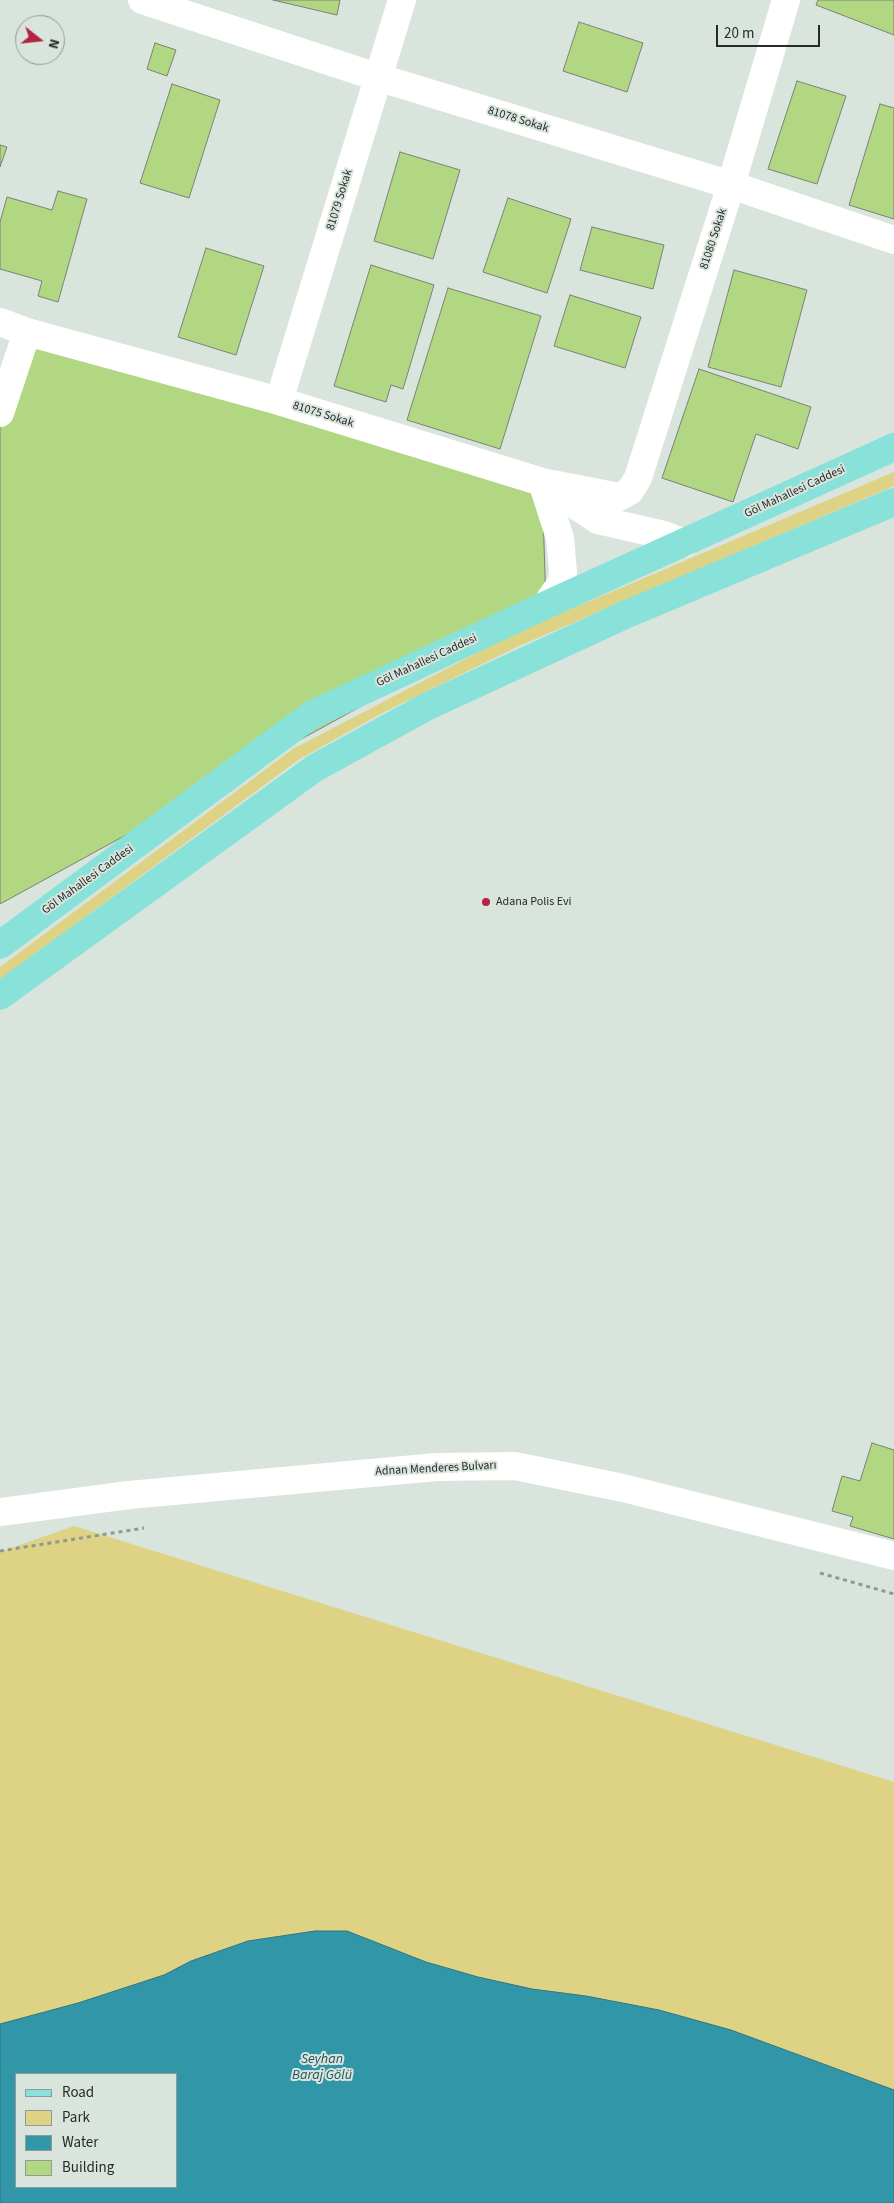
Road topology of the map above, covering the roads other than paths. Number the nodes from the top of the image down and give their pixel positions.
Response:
1 (142, 0) edge
2 (402, 0) edge
3 (786, 0) edge
4 (377, 77) junction
5 (731, 185) junction
6 (894, 240) edge
7 (0, 322) edge
8 (27, 332) junction
9 (279, 401) junction
10 (0, 413) edge
11 (894, 447) edge
12 (638, 478) joint
13 (542, 482) junction
14 (894, 502) edge
15 (685, 543) junction
16 (546, 605) junction
17 (0, 945) edge
18 (0, 996) edge
19 (0, 1512) edge
20 (894, 1556) edge

1 - 4 street, 81078 Sokak
2 - 4 street, 81079 Sokak
3 - 5 street, 81080 Sokak
4 - 5 street, 81078 Sokak
4 - 9 street, 81079 Sokak
5 - 6 street, 81078 Sokak
5 - 12 street, 81080 Sokak
7 - 8 street, 81075 Sokak
8 - 9 street, 81075 Sokak
8 - 10 street
9 - 13 street, 81075 Sokak
11 - 15 main road, Göl Mahallesi Caddesi
12 - 13 street, 81075 Sokak
13 - 15 street
13 - 16 street
14 - 18 main road
15 - 16 main road, Göl Mahallesi Caddesi
16 - 17 main road, Göl Mahallesi Caddesi
19 - 20 street, Adnan Menderes Bulvarı

